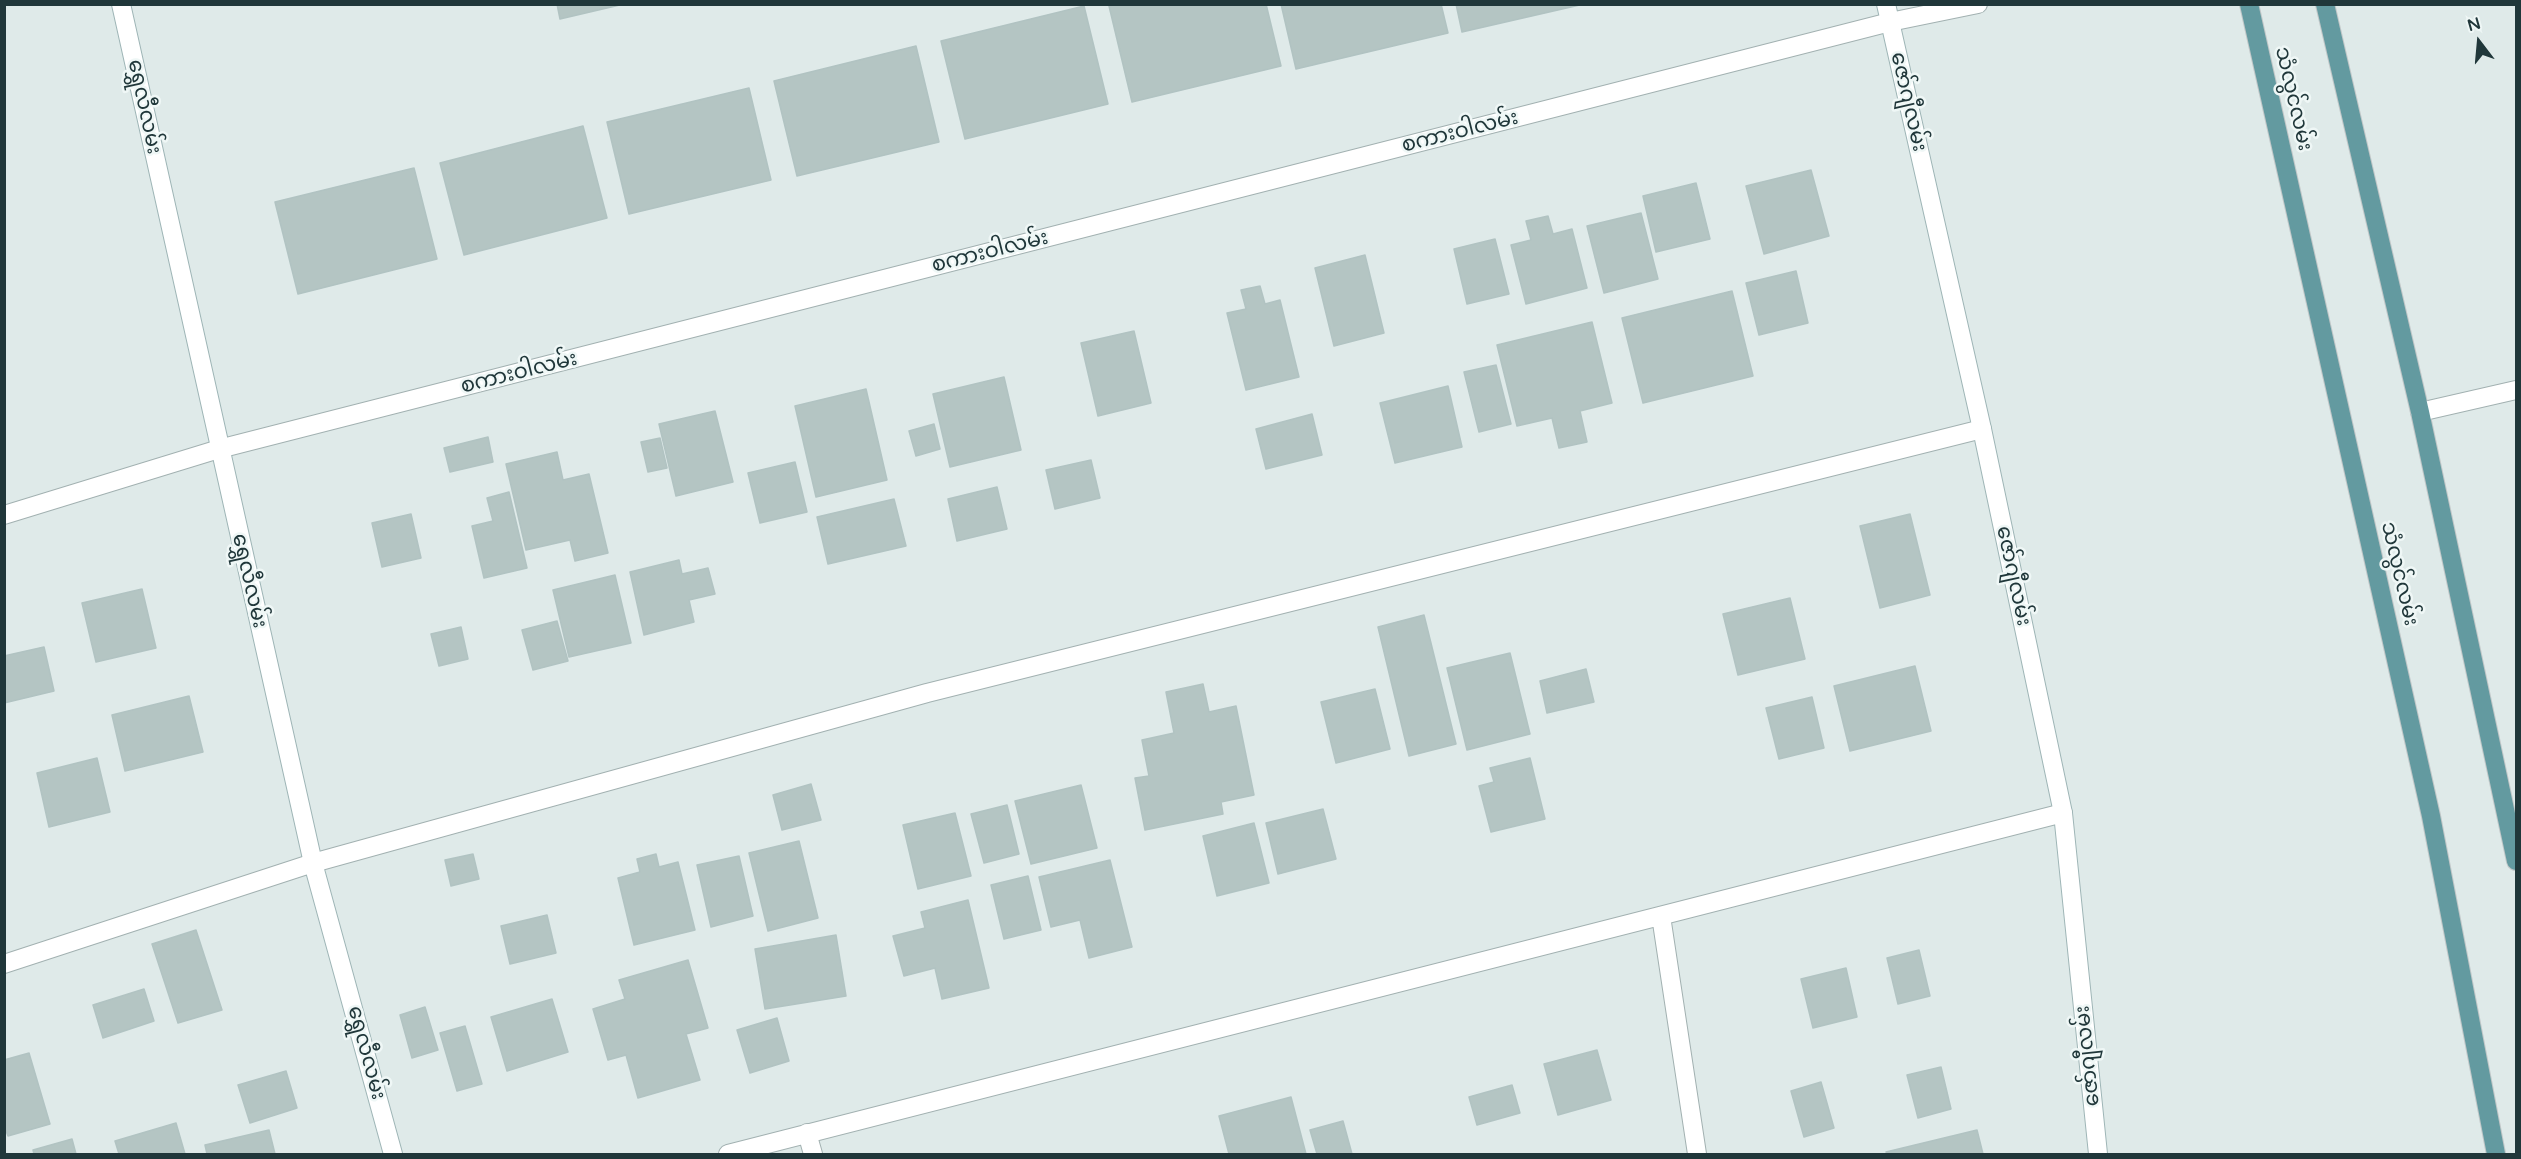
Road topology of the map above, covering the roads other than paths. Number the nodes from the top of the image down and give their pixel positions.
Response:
1 (121, 4) edge
2 (1978, 4) edge
3 (2248, 4) edge
4 (2325, 4) edge
5 (1888, 13) edge
6 (2517, 390) edge
7 (2420, 412) junction
8 (1982, 429) junction
9 (219, 450) junction
10 (4, 515) edge
11 (2063, 813) junction
12 (2517, 861) edge
13 (314, 862) junction
14 (1661, 916) junction
15 (4, 964) edge
16 (807, 1133) junction
17 (393, 1155) edge
18 (728, 1155) edge
19 (813, 1155) edge
20 (1697, 1155) edge
21 (2098, 1155) edge
22 (2496, 1155) edge

1 - 9 street, ရွှေလီလမ်း
2 - 5 street, စကားဝါလမ်း
3 - 22 main road, သံလွင်လမ်း
4 - 7 main road
5 - 8 street, ဇော်ဂျီလမ်း
5 - 9 street, စကားဝါလမ်း
6 - 7 street
7 - 12 main road
8 - 11 street, ဇော်ဂျီလမ်း
8 - 13 street
9 - 10 street, စကားဝါလမ်း
9 - 13 street, ရွှေလီလမ်း
11 - 14 street
11 - 21 street, ဇော်ဂျီလမ်း
13 - 15 street
13 - 17 street, ရွှေလီလမ်း
14 - 16 street
14 - 20 street
16 - 18 street
16 - 19 street

